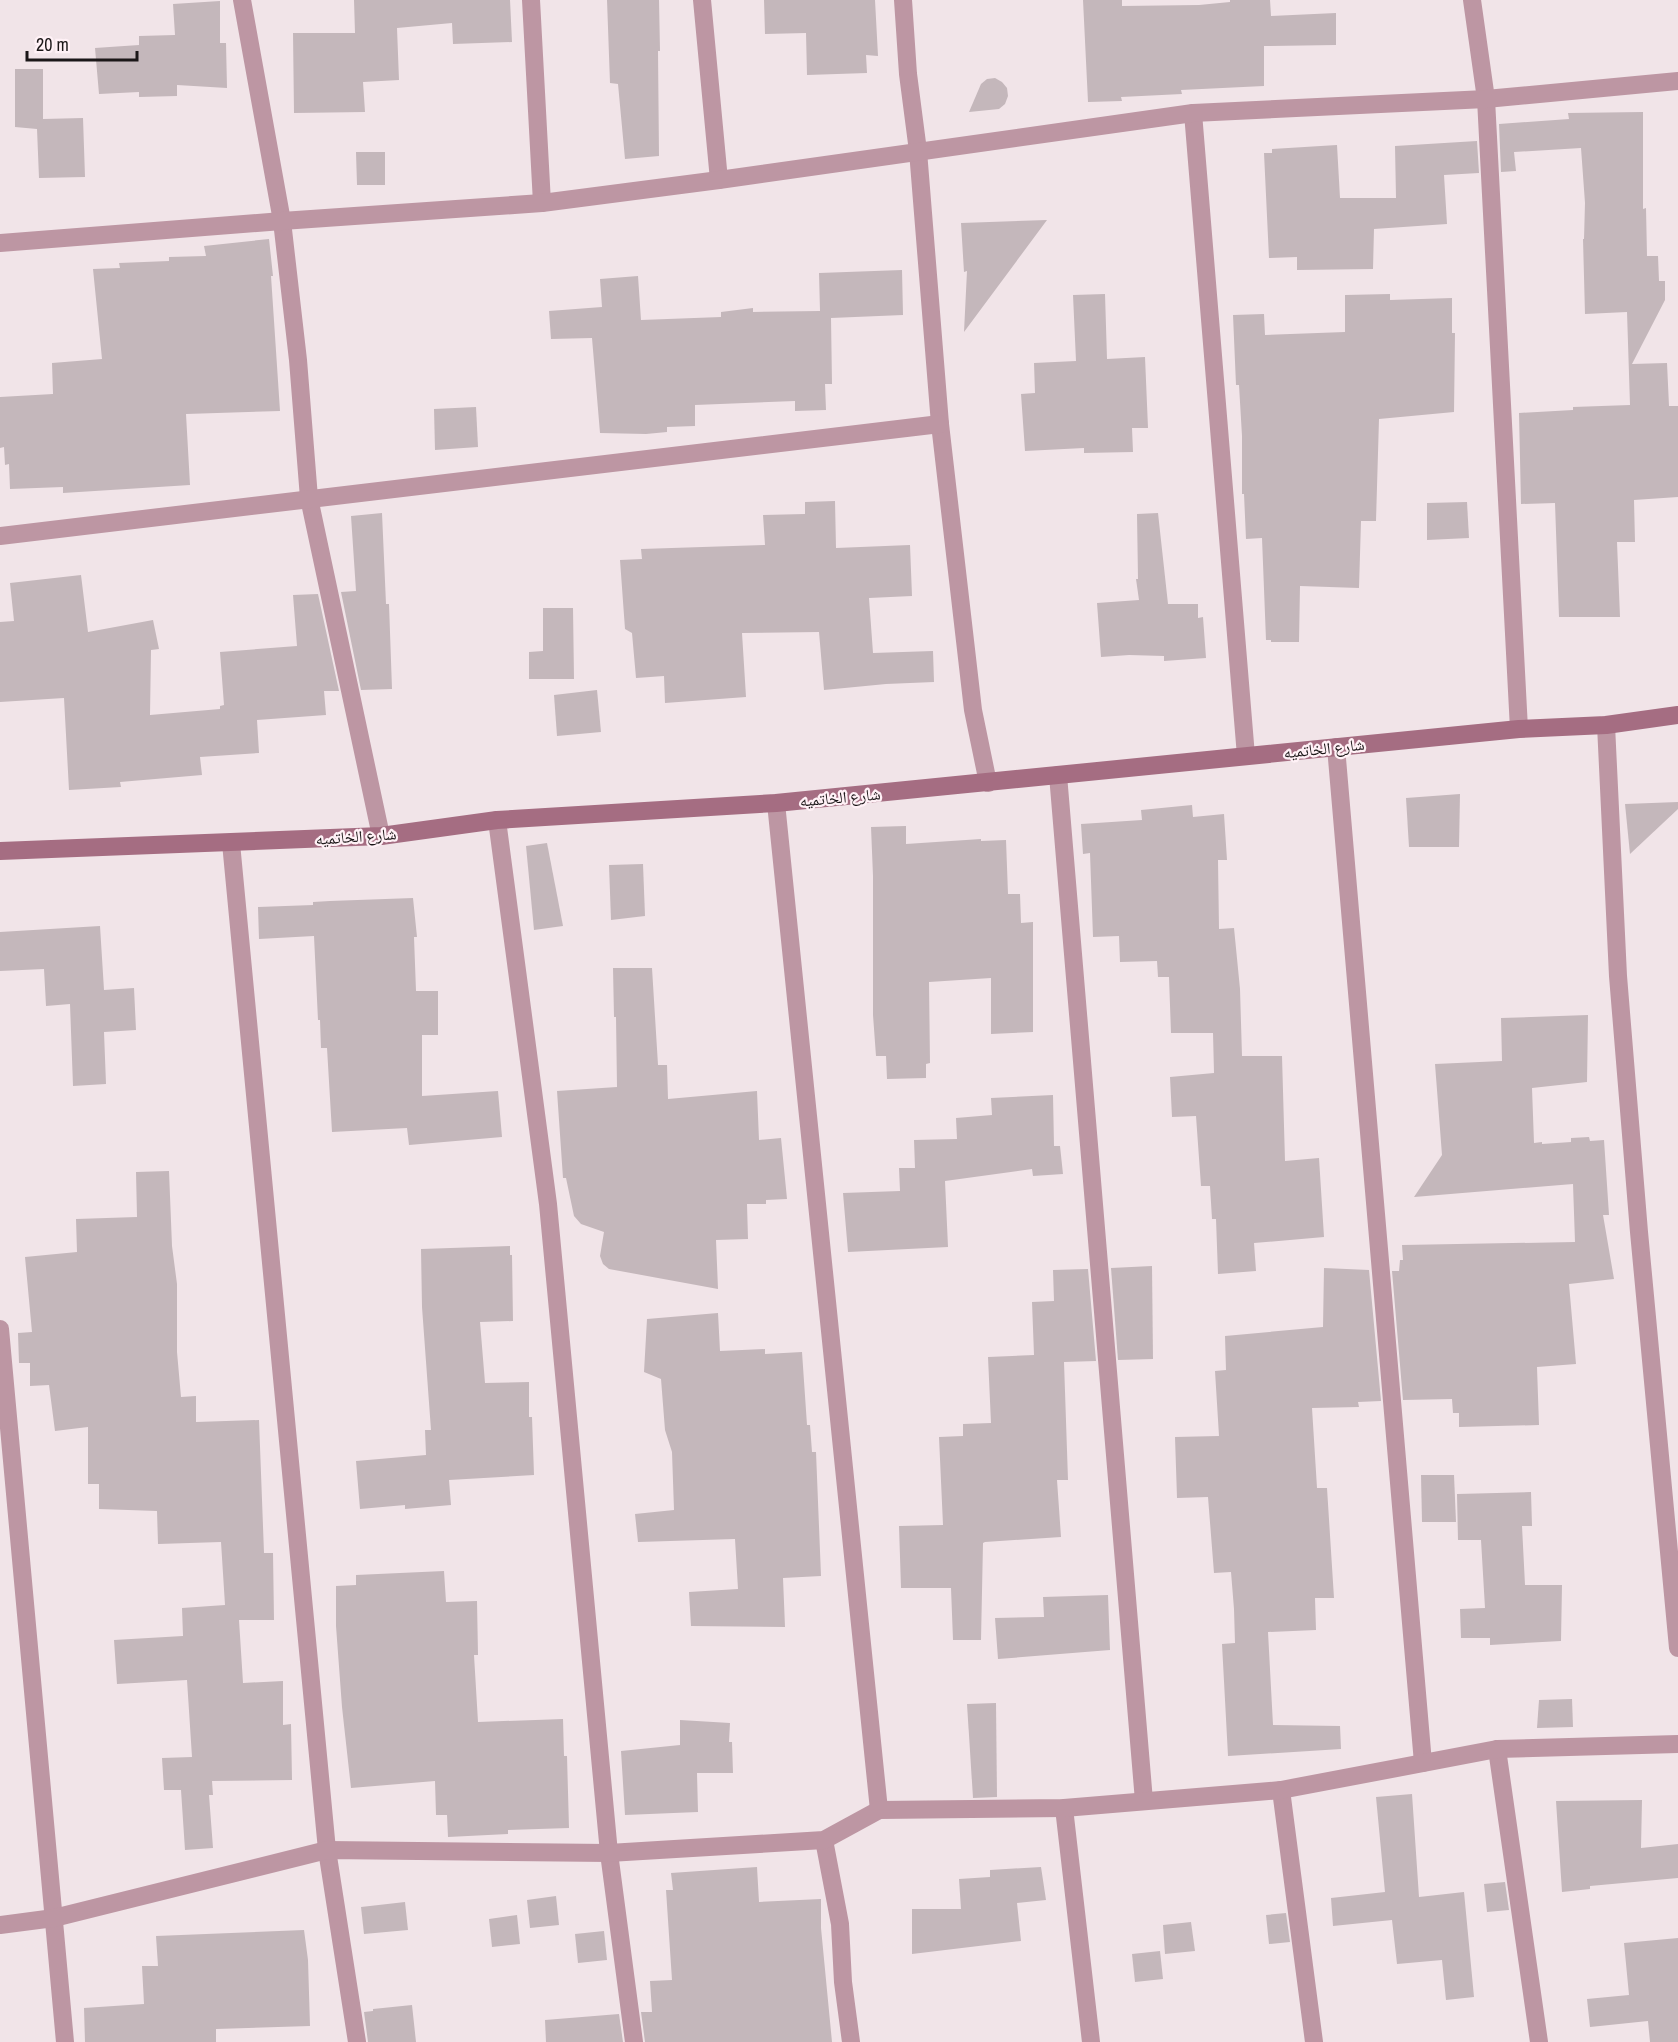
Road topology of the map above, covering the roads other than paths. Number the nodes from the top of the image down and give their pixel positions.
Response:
1 (242, 0) edge
2 (531, 0) edge
3 (702, 0) edge
4 (903, 0) edge
5 (1472, 0) edge
6 (1678, 81) edge
7 (1486, 99) junction
8 (1193, 113) junction
9 (918, 151) junction
10 (719, 180) junction
11 (543, 203) junction
12 (282, 220) junction
13 (0, 243) edge
14 (940, 424) junction
15 (309, 498) junction
16 (0, 536) edge
17 (1678, 715) edge
18 (1606, 725) junction
19 (1519, 729) junction
20 (1336, 747) junction
21 (1246, 756) junction
22 (1058, 774) junction
23 (988, 783) junction
24 (776, 803) junction
25 (497, 820) junction
26 (381, 836) junction
27 (231, 843) junction
28 (0, 851) edge
29 (0, 1329) edge
30 (1678, 1648) edge
31 (1678, 1744) edge
32 (1497, 1749) junction
33 (1423, 1763) junction
34 (1281, 1790) junction
35 (1144, 1801) junction
36 (1064, 1808) junction
37 (879, 1810) junction
38 (824, 1839) junction
39 (327, 1850) junction
40 (609, 1853) junction
41 (54, 1918) junction
42 (0, 1925) edge
43 (65, 2042) edge
44 (357, 2042) edge
45 (634, 2042) edge
46 (851, 2042) edge
47 (1091, 2042) edge
48 (1314, 2042) edge
49 (1539, 2042) edge

1 - 12 street
2 - 11 street
3 - 10 street
4 - 9 street
5 - 7 street
6 - 7 street
7 - 8 street
7 - 19 street
8 - 9 street
8 - 21 street
9 - 10 street
9 - 14 street
10 - 11 street
11 - 12 street
12 - 13 street
12 - 15 street
14 - 15 street
14 - 23 street
15 - 16 street
15 - 26 street
17 - 18 street, شارع الخاتميه
18 - 19 street, شارع الخاتميه
18 - 30 street
19 - 20 street, شارع الخاتميه
20 - 21 street, شارع الخاتميه
20 - 33 street
21 - 22 street, شارع الخاتميه
22 - 23 street, شارع الخاتميه
22 - 35 street
23 - 24 street, شارع الخاتميه
24 - 25 street, شارع الخاتميه
24 - 37 street
25 - 26 street, شارع الخاتميه
25 - 40 street
26 - 27 street, شارع الخاتميه
27 - 28 street, شارع الخاتميه
27 - 39 street
29 - 41 street
31 - 32 street
32 - 33 street
32 - 49 street
33 - 34 street
34 - 35 street
34 - 48 street
35 - 36 street
36 - 37 street
36 - 47 street
37 - 38 street
38 - 40 street
38 - 46 street
39 - 40 street
39 - 41 street
39 - 44 street
40 - 45 street
41 - 42 street
41 - 43 street

